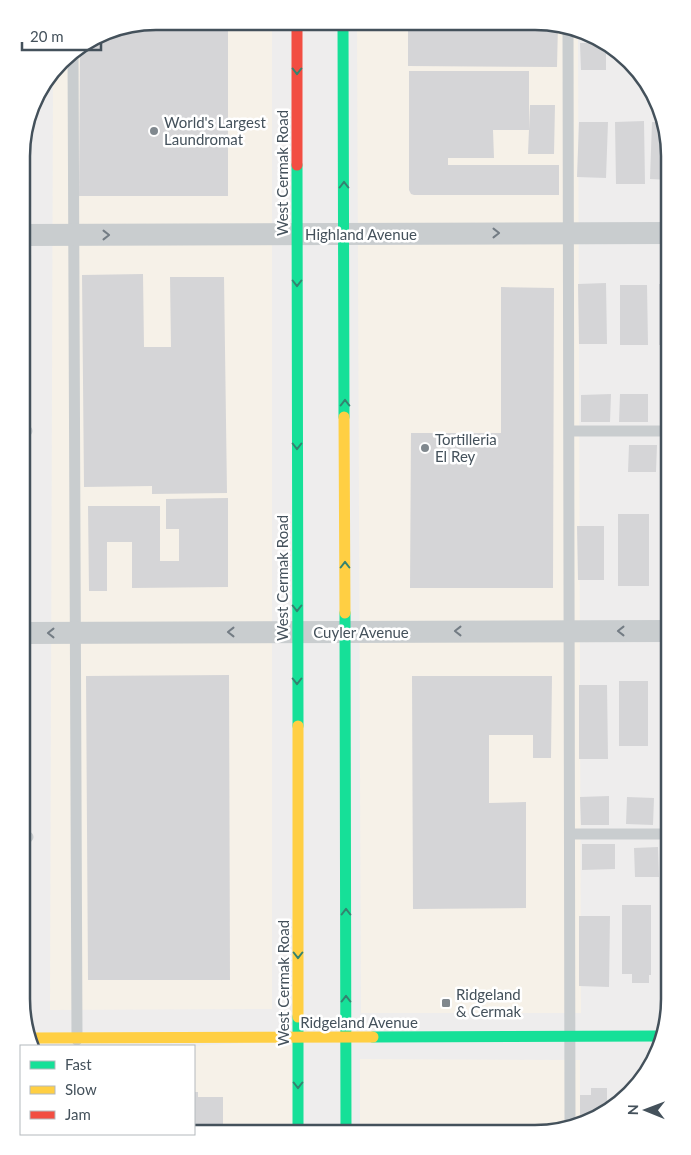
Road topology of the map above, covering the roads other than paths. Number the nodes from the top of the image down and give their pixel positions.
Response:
1 (297, 30) edge
2 (343, 30) edge
3 (571, 35) edge
4 (73, 61) edge
5 (568, 233) junction
6 (661, 233) edge
7 (297, 234) junction
8 (344, 234) junction
9 (30, 235) edge
10 (73, 235) junction
11 (569, 431) junction
12 (661, 431) edge
13 (569, 631) junction
14 (661, 631) edge
15 (30, 632) edge
16 (297, 632) junction
17 (345, 632) junction
18 (75, 633) junction
19 (570, 834) junction
20 (661, 834) edge
21 (570, 1036) junction
22 (655, 1036) edge
23 (298, 1037) junction
24 (346, 1037) junction
25 (37, 1039) edge
26 (77, 1042) edge
27 (118, 1042) edge
28 (570, 1120) edge
29 (298, 1125) edge
30 (346, 1125) edge

1 -> 7 main road, West Cermak Road
8 -> 2 main road
3 - 5 lane
4 - 10 lane
5 - 6 street, Highland Avenue
8 -> 5 street, Highland Avenue
5 - 11 lane
7 - 8 street, Highland Avenue
10 -> 7 street, Highland Avenue
7 -> 16 main road, West Cermak Road
17 -> 8 main road
9 - 10 street, Highland Avenue
10 - 18 lane
11 - 12 lane
11 - 13 lane
14 -> 13 street, Cuyler Avenue
13 -> 17 street, Cuyler Avenue
13 - 19 lane
18 -> 15 street, Cuyler Avenue
16 - 17 street, Cuyler Avenue
16 -> 18 street, Cuyler Avenue
16 -> 23 main road, West Cermak Road
24 -> 17 main road
18 - 26 lane
19 - 20 lane
19 - 21 lane
21 - 22 main road, Ridgeland Avenue
21 - 24 main road, Ridgeland Avenue
21 - 28 lane
23 - 24 main road, Ridgeland Avenue
23 - 27 main road, Ridgeland Avenue
23 -> 29 main road, West Cermak Road
24 - 30 main road
25 - 26 main road, Ridgeland Avenue
26 - 27 main road, Ridgeland Avenue

